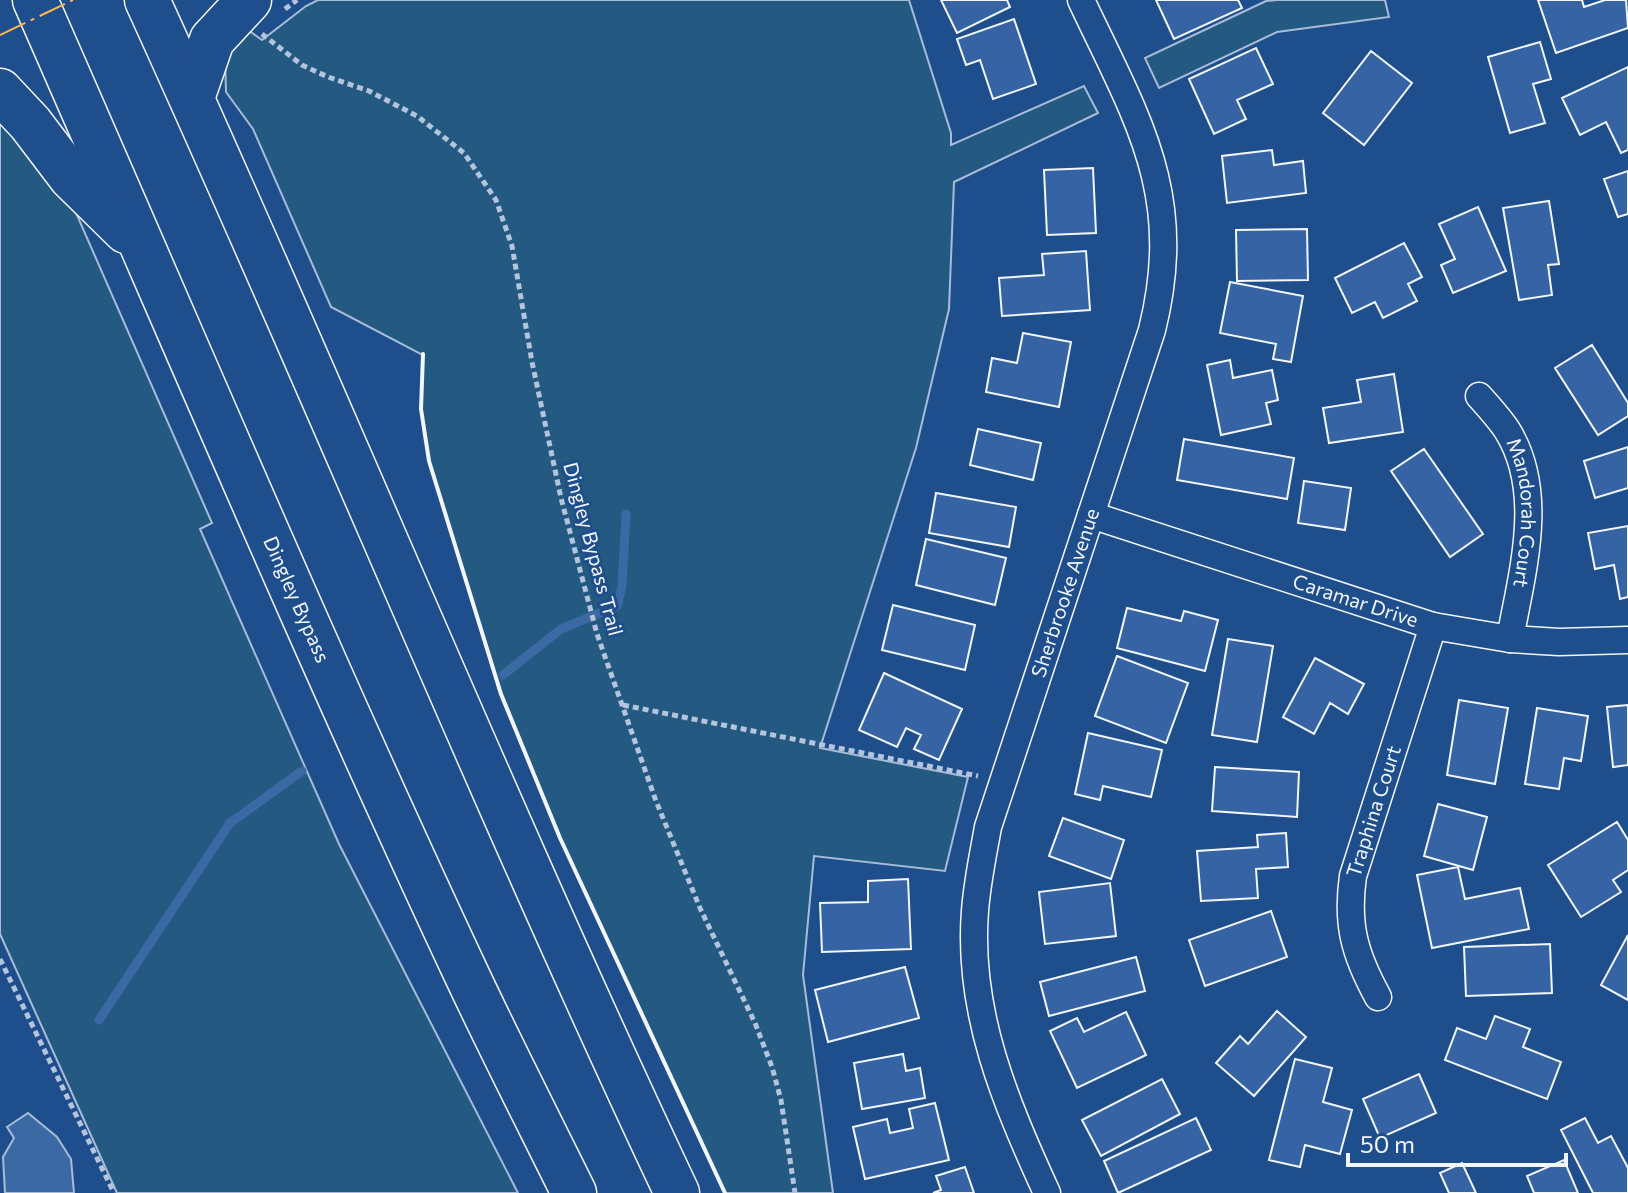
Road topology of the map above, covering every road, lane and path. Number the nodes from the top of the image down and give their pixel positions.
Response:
1 (35, 0) edge
2 (147, 0) edge
3 (1081, 0) edge
4 (254, 16) edge
5 (0, 91) edge
6 (192, 98) junction
7 (145, 250) junction
8 (1479, 396) dead end
9 (1091, 515) junction
10 (1433, 626) junction
11 (1510, 639) junction
12 (1628, 640) edge
13 (622, 705) junction
14 (1003, 781) junction
15 (0, 959) edge
16 (1378, 997) dead end
17 (114, 1193) edge
18 (574, 1193) edge
19 (677, 1193) edge
20 (795, 1193) edge
21 (1047, 1193) edge

1 - 7 highway, Dingley Bypass
2 - 6 highway
3 - 9 street, Sherbrooke Avenue
4 - 6 highway
4 - 13 path, Dingley Bypass Trail
5 - 7 highway
6 - 19 highway
7 - 18 highway, Dingley Bypass
8 - 11 street, Mandorah Court
9 - 10 street, Caramar Drive
9 - 14 street, Sherbrooke Avenue
10 - 11 street, Caramar Drive
10 - 16 street, Traphina Court
11 - 12 street, Caramar Drive
13 - 14 path
13 - 20 path, Dingley Bypass Trail
14 - 21 street, Sherbrooke Avenue
15 - 17 path

